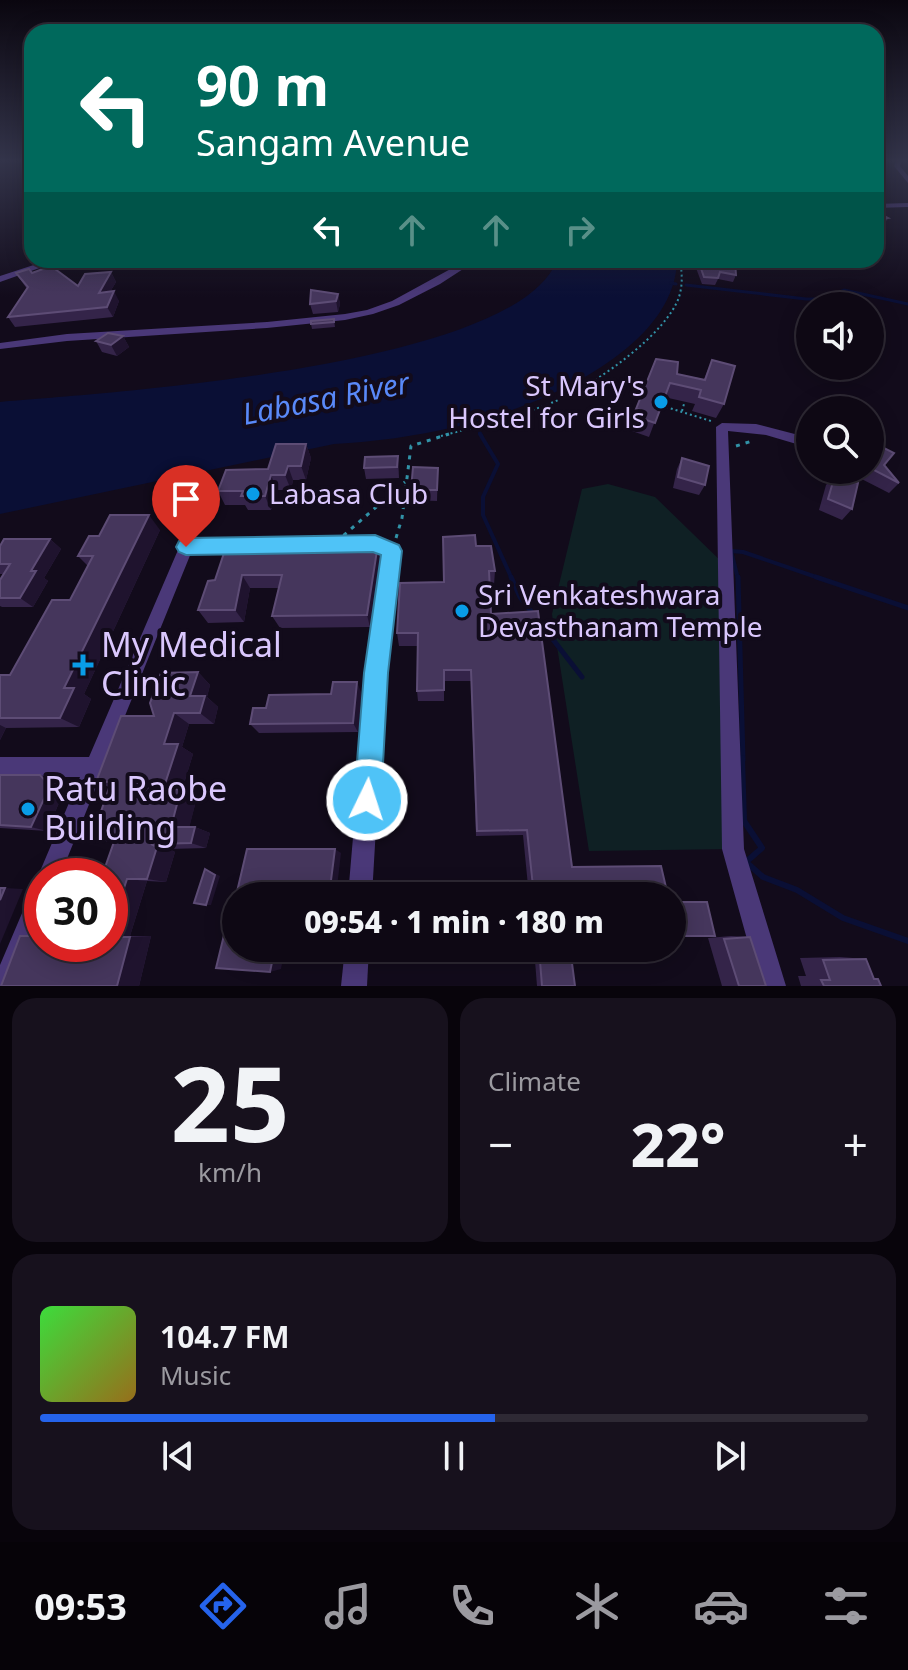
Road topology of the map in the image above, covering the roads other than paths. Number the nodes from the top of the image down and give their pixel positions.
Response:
1 (908, 205) edge
2 (884, 206) edge
3 (34, 268) edge
4 (461, 268) edge
5 (0, 279) edge
6 (0, 346) edge
7 (796, 438) edge
8 (333, 544) edge
9 (259, 545) edge
10 (0, 767) edge
11 (94, 767) junction
12 (56, 858) edge
13 (361, 882) edge
14 (24, 937) edge
15 (356, 962) edge
16 (4, 986) edge
17 (354, 986) edge
18 (773, 986) edge

1 - 2 street
3 - 5 street
4 - 6 street
7 - 18 street
8 - 13 street
9 - 11 street
10 - 11 street
11 - 12 street
14 - 16 street
15 - 17 street

